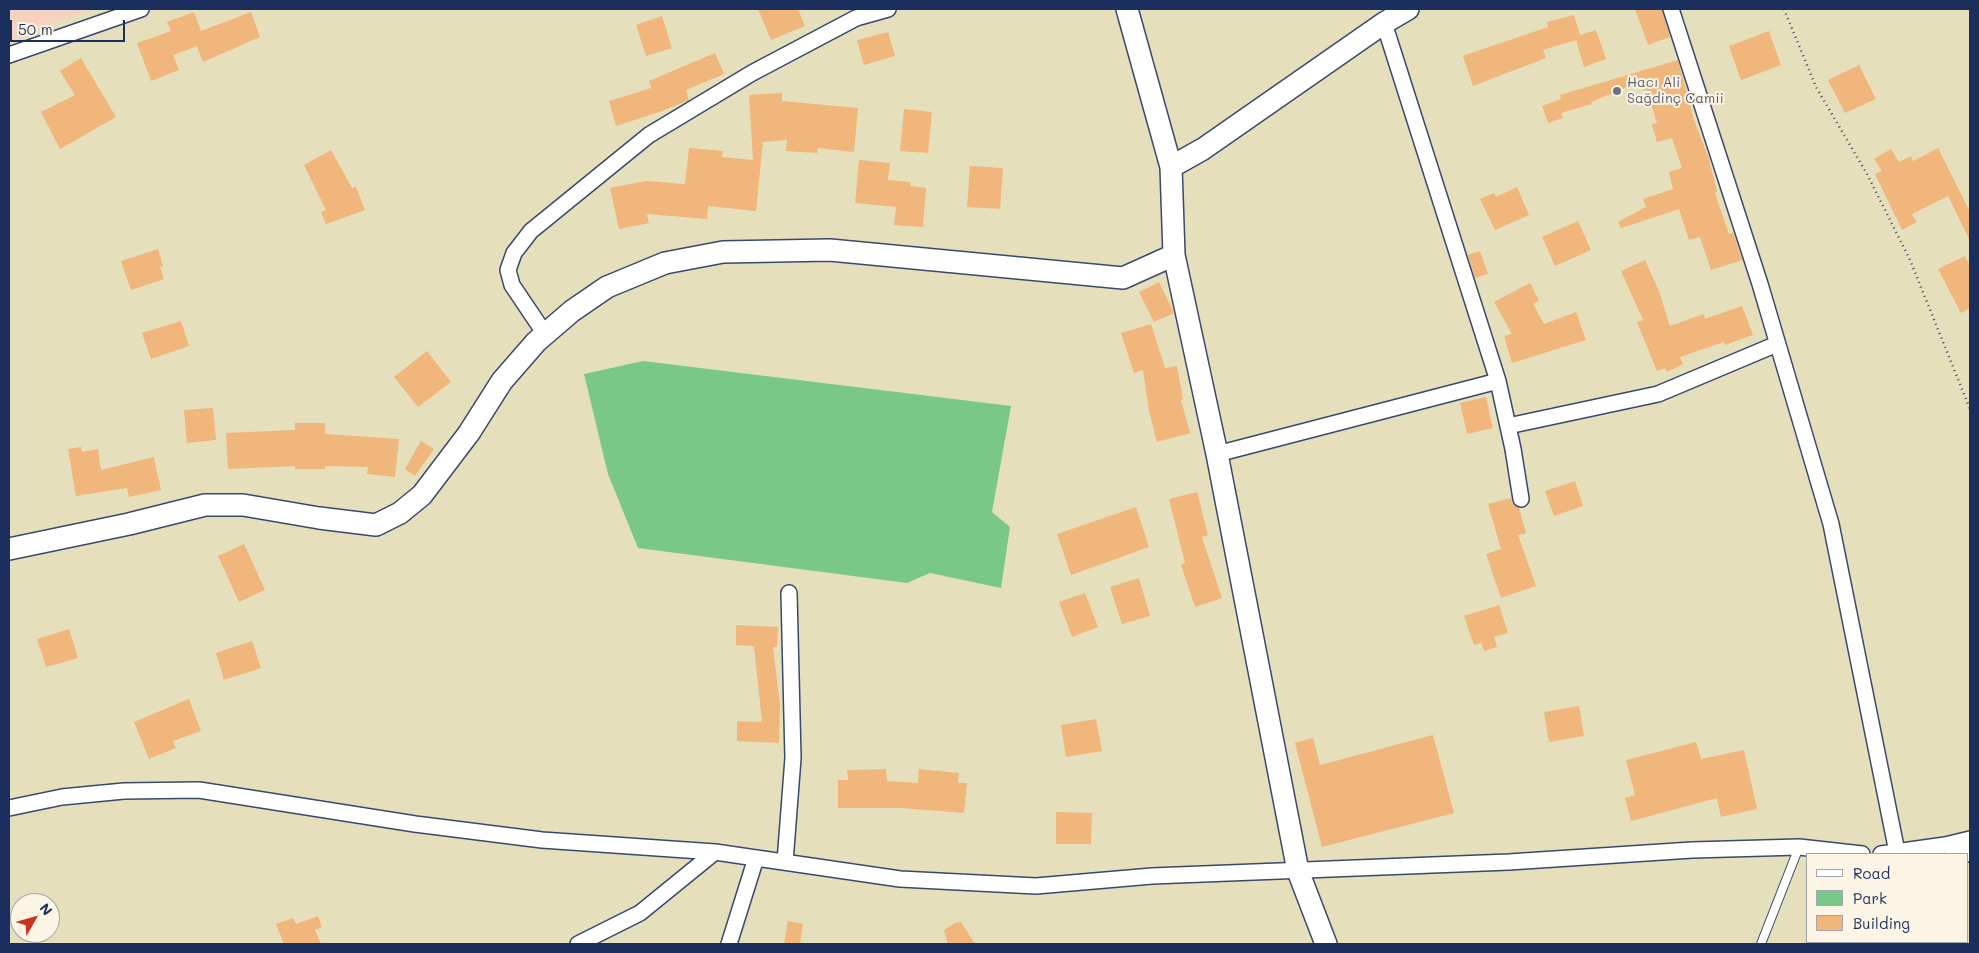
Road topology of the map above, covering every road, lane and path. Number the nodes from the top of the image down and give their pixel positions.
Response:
1 (141, 9) edge
2 (888, 9) edge
3 (1128, 9) edge
4 (1408, 9) edge
5 (1671, 9) edge
6 (1784, 9) edge
7 (1384, 23) junction
8 (9, 56) edge
9 (1172, 167) junction
10 (1174, 255) junction
11 (545, 334) junction
12 (1778, 344) junction
13 (1498, 381) junction
14 (1970, 409) edge
15 (1508, 426) junction
16 (1217, 454) junction
17 (1521, 499) dead end
18 (9, 549) edge
19 (789, 593) dead end
20 (9, 808) edge
21 (1970, 839) edge
22 (1945, 844) junction
23 (1799, 847) junction
24 (715, 852) junction
25 (1897, 852) junction
26 (1853, 853) edge
27 (1889, 853) edge
28 (1968, 853) edge
29 (756, 858) junction
30 (784, 862) junction
31 (1298, 871) junction
32 (578, 944) edge
33 (729, 944) edge
34 (1326, 944) edge
35 (1761, 944) edge

1 - 8 street
2 - 11 street
3 - 9 street
4 - 7 street
5 - 12 street
6 - 14 path
7 - 9 street
7 - 13 street
9 - 10 street
10 - 11 street
10 - 16 street
11 - 18 street
12 - 15 street
12 - 25 street
13 - 15 street
13 - 16 street
15 - 17 street
16 - 31 street
19 - 30 street
20 - 24 street
21 - 22 street
22 - 25 street
22 - 28 street
23 - 26 street
23 - 31 street
23 - 35 lane
24 - 29 street
24 - 32 street
25 - 27 street
29 - 30 street
29 - 33 street
30 - 31 street
31 - 34 street

